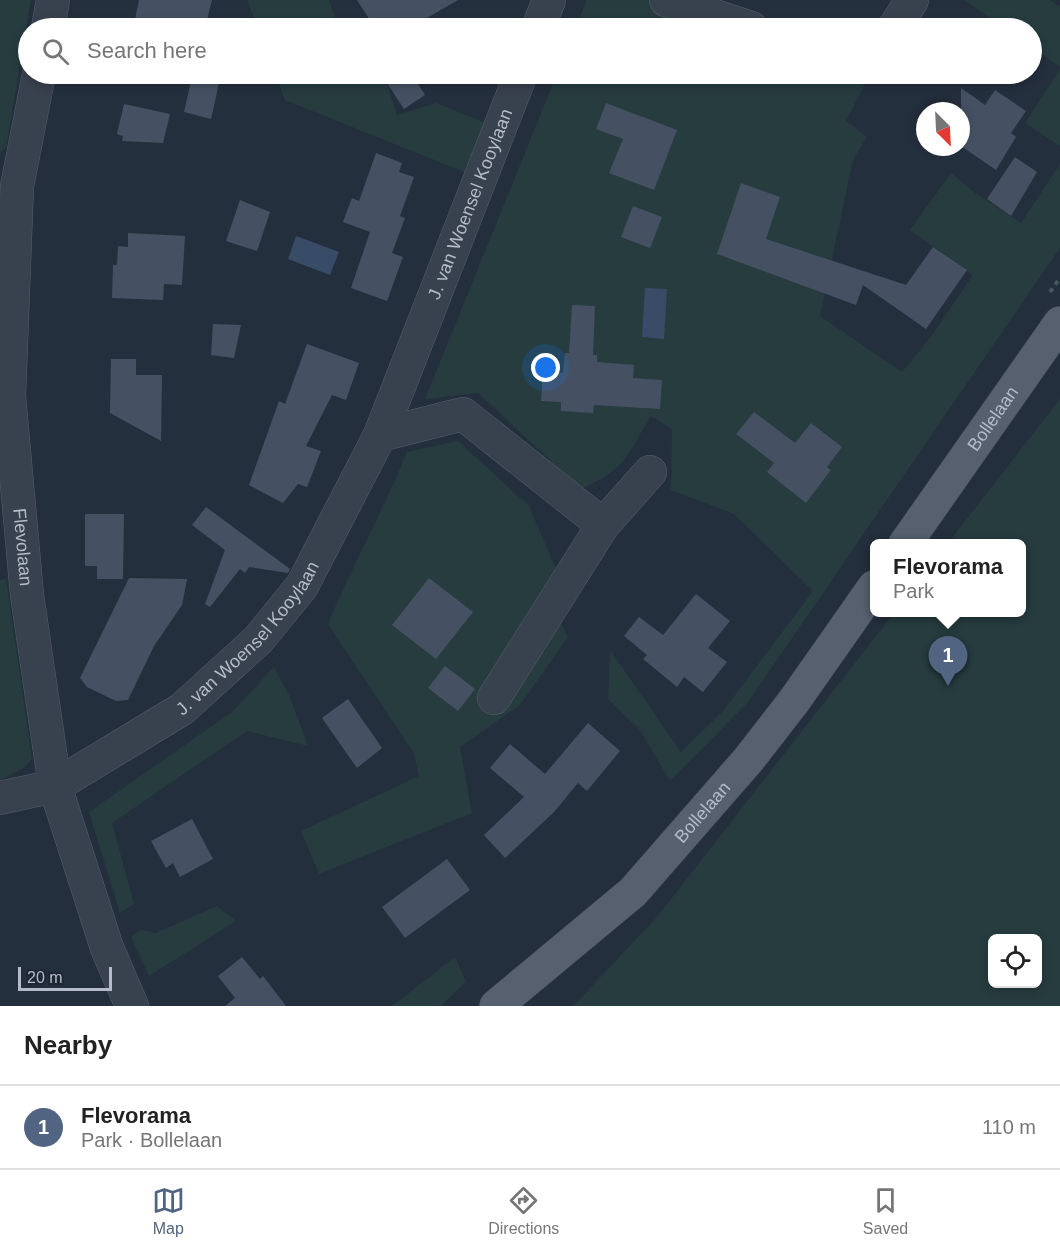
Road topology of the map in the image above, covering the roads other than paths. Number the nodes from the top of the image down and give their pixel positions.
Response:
1 (53, 0) edge
2 (549, 0) edge
3 (666, 0) edge
4 (912, 0) edge
5 (50, 18) edge
6 (542, 18) edge
7 (721, 18) edge
8 (900, 18) edge
9 (36, 84) edge
10 (517, 84) edge
11 (9, 184) edge
12 (1060, 323) edge
13 (380, 435) junction
14 (650, 472) dead end
15 (603, 525) junction
16 (908, 539) edge
17 (870, 593) edge
18 (494, 698) dead end
19 (55, 786) junction
20 (0, 798) edge
21 (132, 1006) edge
22 (496, 1006) edge

1 - 5 street
2 - 6 street
3 - 7 street
4 - 8 street
9 - 11 street, Flevolaan
10 - 13 street, J. van Woensel Kooylaan
11 - 19 street, Flevolaan
12 - 16 main road, Bollelaan
13 - 15 street
13 - 19 street, J. van Woensel Kooylaan
14 - 15 street
15 - 18 street
17 - 22 main road, Bollelaan
19 - 20 street, J. van Woensel Kooylaan
19 - 21 street, Flevolaan

